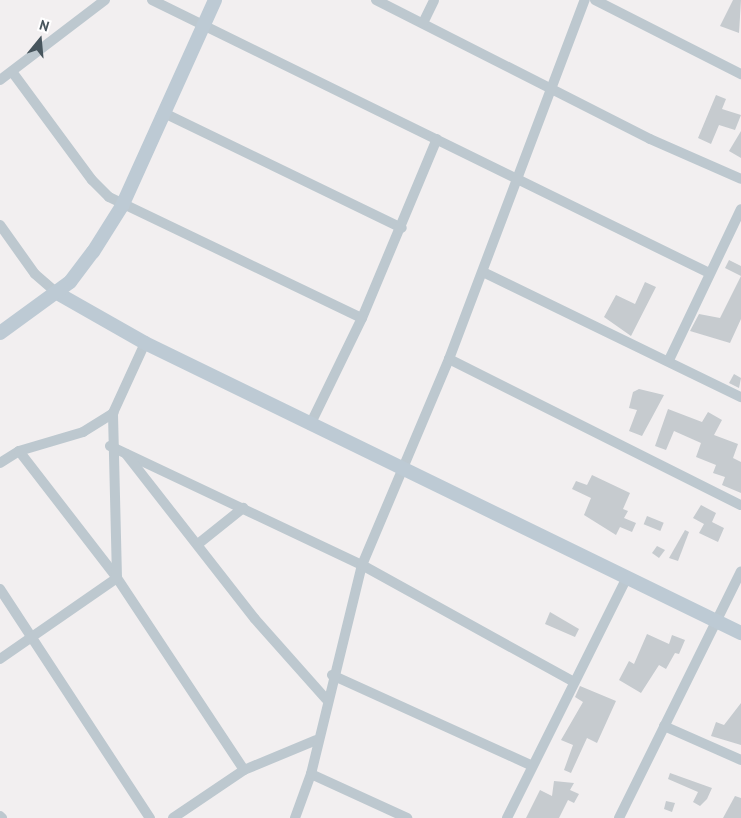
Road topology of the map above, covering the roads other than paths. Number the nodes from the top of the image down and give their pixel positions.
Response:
1 (105, 0) edge
2 (152, 0) edge
3 (215, 0) edge
4 (376, 0) edge
5 (434, 0) edge
6 (585, 0) edge
7 (595, 0) edge
8 (423, 23) junction
9 (202, 27) junction
10 (13, 72) junction
11 (741, 74) edge
12 (0, 80) edge
13 (551, 87) junction
14 (164, 113) junction
15 (437, 139) junction
16 (518, 177) junction
17 (741, 179) edge
18 (122, 206) junction
19 (741, 209) edge
20 (0, 224) edge
21 (402, 228) junction
22 (483, 272) junction
23 (709, 273) junction
24 (56, 293) junction
25 (362, 318) junction
26 (0, 333) edge
27 (145, 343) junction
28 (449, 359) junction
29 (669, 360) junction
30 (741, 396) edge
31 (113, 413) junction
32 (310, 425) junction
33 (110, 446) junction
34 (19, 450) junction
35 (124, 451) junction
36 (0, 463) edge
37 (403, 470) junction
38 (741, 505) edge
39 (243, 508) junction
40 (198, 544) junction
41 (362, 565) junction
42 (741, 570) edge
43 (117, 578) junction
44 (626, 579) junction
45 (0, 589) edge
46 (715, 621) junction
47 (741, 633) edge
48 (32, 639) junction
49 (0, 659) edge
50 (332, 675) junction
51 (574, 682) junction
52 (326, 699) junction
53 (664, 726) junction
54 (316, 740) junction
55 (741, 760) edge
56 (530, 765) junction
57 (244, 770) junction
58 (311, 774) junction
59 (622, 817) edge
60 (150, 818) edge
61 (173, 818) edge
62 (295, 818) edge
63 (407, 818) edge
64 (507, 818) edge

1 - 10 street
2 - 9 street
3 - 9 street
4 - 8 street
5 - 8 street
6 - 13 street
7 - 11 street
8 - 13 street
9 - 14 street
9 - 15 street
10 - 12 street
10 - 18 street
13 - 16 street
13 - 17 street
14 - 18 street
14 - 21 street
15 - 16 street
15 - 21 street
16 - 22 street
16 - 23 street
18 - 24 street
18 - 25 street
19 - 23 street
20 - 24 street
21 - 25 street
22 - 28 street
22 - 29 street
23 - 29 street
24 - 26 street
24 - 27 street
25 - 32 street
27 - 31 street
27 - 32 street
28 - 37 street
28 - 38 street
29 - 30 street
31 - 33 street
31 - 34 street
32 - 37 street
33 - 35 street
33 - 43 street
34 - 36 street
34 - 43 street
35 - 39 street
35 - 40 street
37 - 41 street
37 - 44 street
39 - 40 street
39 - 41 street
40 - 52 street
41 - 50 street
41 - 51 street
42 - 46 street
43 - 48 street
43 - 57 street
44 - 46 street
44 - 51 street
45 - 48 street
46 - 47 street
46 - 53 street
48 - 49 street
48 - 60 street
50 - 52 street
50 - 56 street
51 - 56 street
52 - 54 street
53 - 55 street
53 - 59 street
54 - 57 street
54 - 58 street
56 - 64 street
57 - 61 street
58 - 62 street
58 - 63 street

